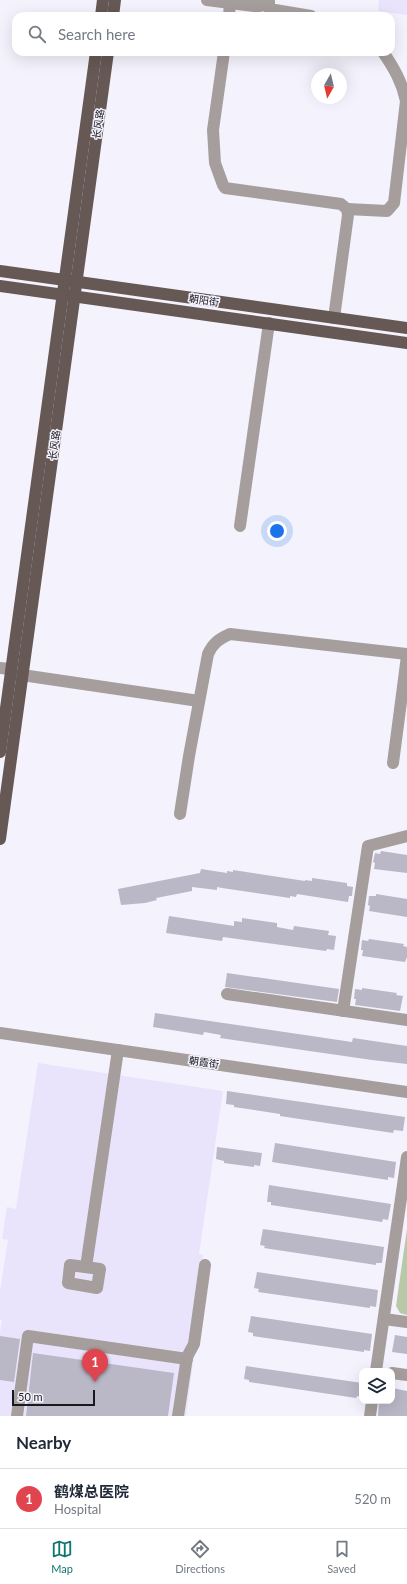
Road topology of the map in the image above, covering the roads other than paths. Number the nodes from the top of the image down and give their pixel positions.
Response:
1 (103, 0) edge
2 (115, 0) edge
3 (207, 0) edge
4 (268, 0) edge
5 (230, 3) junction
6 (102, 12) edge
7 (114, 12) edge
8 (229, 12) edge
9 (287, 12) edge
10 (96, 56) edge
11 (107, 56) edge
12 (223, 56) edge
13 (386, 56) edge
14 (347, 209) junction
15 (0, 271) edge
16 (71, 281) junction
17 (0, 286) edge
18 (69, 295) junction
19 (334, 318) junction
20 (269, 324) junction
21 (407, 328) edge
22 (407, 343) edge
23 (240, 526) dead end
24 (407, 655) edge
25 (6, 669) edge
26 (22, 675) junction
27 (199, 701) junction
28 (0, 752) edge
29 (393, 763) dead end
30 (180, 814) dead end
31 (407, 836) edge
32 (0, 839) edge
33 (226, 994) dead end
34 (343, 1011) junction
35 (407, 1020) edge
36 (0, 1033) edge
37 (118, 1050) junction
38 (407, 1092) edge
39 (407, 1156) edge
40 (205, 1266) dead end
41 (86, 1267) dead end
42 (384, 1319) junction
43 (407, 1322) edge
44 (187, 1359) junction
45 (378, 1368) edge
46 (395, 1373) edge
47 (407, 1375) edge
48 (372, 1404) edge
49 (17, 1416) edge
50 (178, 1416) edge
51 (370, 1416) edge

1 - 6 main road
2 - 7 main road
3 - 5 street
4 - 5 street
4 - 9 street
5 - 8 street
10 - 16 main road, 长风路
11 - 16 main road, 长风路
12 - 14 street
13 - 14 street
14 - 19 street
15 - 16 main road, 朝阳街
16 - 18 main road, 长风路
16 - 19 main road, 朝阳街
17 - 18 main road, 朝阳街
18 - 20 main road, 朝阳街
18 - 25 main road, 长风路
18 - 26 main road, 长风路
19 - 21 main road, 朝阳街
20 - 22 main road, 朝阳街
20 - 23 street
24 - 27 street
24 - 29 street
25 - 28 main road, 长风路
26 - 27 street
26 - 32 main road, 长风路
27 - 30 street
31 - 34 street
33 - 34 street
34 - 35 street
36 - 37 street, 朝霞街
37 - 38 street, 朝霞街
37 - 41 street
39 - 42 street
40 - 44 street
42 - 43 street
42 - 45 street
44 - 49 street
44 - 50 street
46 - 47 street
48 - 51 street

